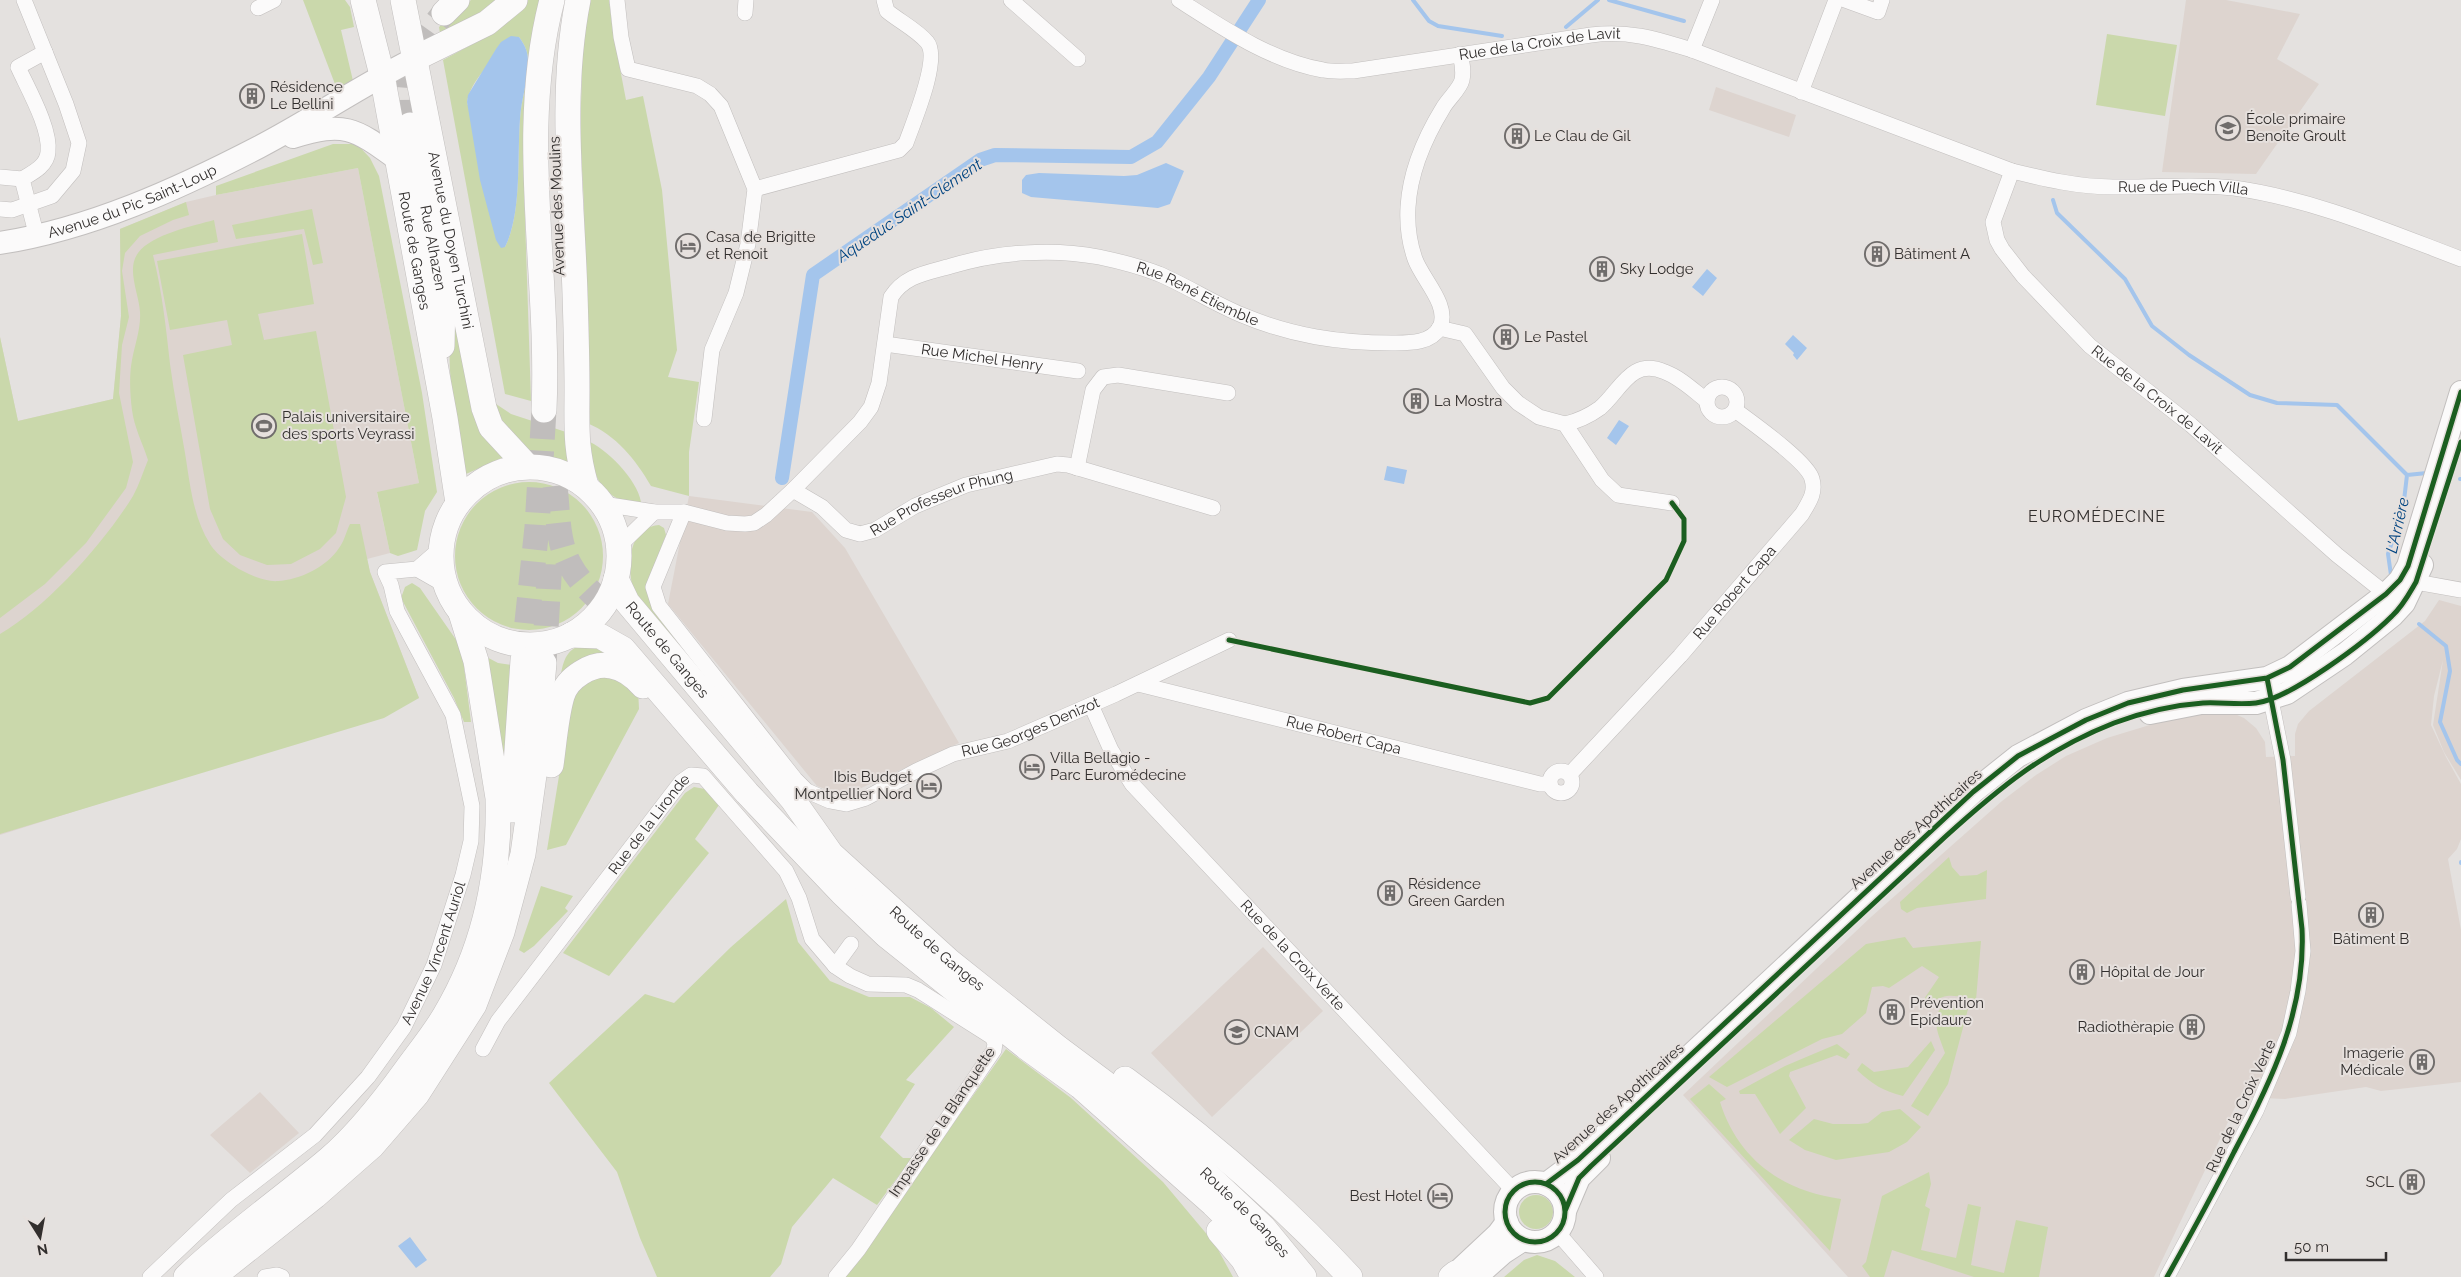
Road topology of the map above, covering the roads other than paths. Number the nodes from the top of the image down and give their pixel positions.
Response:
1 (24, 0) edge
2 (274, 0) edge
3 (363, 0) edge
4 (403, 0) edge
5 (552, 0) edge
6 (569, 0) edge
7 (578, 0) edge
8 (617, 0) edge
9 (884, 0) edge
10 (1011, 0) edge
11 (1179, 0) edge
12 (1712, 0) edge
13 (1836, 0) edge
14 (1845, 0) edge
15 (1882, 0) edge
16 (510, 3) edge
17 (258, 8) dead end
18 (1692, 50) junction
19 (44, 52) junction
20 (1460, 54) junction
21 (1078, 58) dead end
22 (414, 60) junction
23 (382, 75) junction
24 (1801, 92) junction
25 (410, 125) tunnel mouth
26 (1903, 128) joint
27 (259, 147) junction
28 (397, 159) junction
29 (2012, 170) junction
30 (0, 177) edge
31 (22, 179) junction
32 (755, 189) junction
33 (28, 206) junction
34 (0, 209) edge
35 (37, 237) junction
36 (0, 243) edge
37 (2461, 259) edge
38 (1439, 328) junction
39 (885, 344) junction
40 (1078, 371) dead end
41 (2461, 392) edge
42 (1228, 393) dead end
43 (1707, 401) junction
44 (441, 402) junction
45 (1735, 410) junction
46 (704, 419) dead end
47 (1565, 424) junction
48 (2461, 442) edge
49 (527, 466) junction
50 (1077, 468) junction
51 (586, 486) junction
52 (794, 490) junction
53 (458, 502) junction
54 (1672, 503) dead end
55 (603, 504) junction
56 (1213, 508) dead end
57 (654, 512) junction
58 (684, 512) junction
59 (619, 546) junction
60 (440, 549) junction
61 (417, 569) junction
62 (616, 579) junction
63 (2416, 582) junction
64 (445, 585) junction
65 (2461, 590) edge
66 (2386, 594) junction
67 (461, 613) junction
68 (614, 613) tunnel mouth
69 (570, 635) junction
70 (1229, 640) dead end
71 (1138, 684) junction
72 (2269, 689) junction
73 (1091, 705) junction
74 (699, 739) junction
75 (550, 765) junction
76 (831, 854) junction
77 (488, 916) junction
78 (851, 944) dead end
79 (835, 966) junction
80 (984, 989) junction
81 (474, 1005) junction
82 (483, 1049) dead end
83 (1159, 1157) junction
84 (1546, 1184) junction
85 (1514, 1191) junction
86 (1565, 1211) junction
87 (1507, 1222) junction
88 (1557, 1232) junction
89 (1523, 1240) junction
90 (1459, 1276) edge
91 (150, 1277) edge
92 (186, 1277) edge
93 (214, 1277) edge
94 (265, 1277) edge
95 (282, 1277) edge
96 (836, 1277) edge
97 (1253, 1277) edge
98 (1281, 1277) edge
99 (1304, 1277) edge
100 (1350, 1277) edge
101 (1596, 1277) edge
102 (2167, 1277) edge

1 - 19 street
2 - 17 street
3 - 23 main road, Route de Ganges
4 - 22 main road, Avenue du Doyen Turchini
5 - 6 main road, Avenue des Moulins
7 - 51 main road
8 - 32 street
9 - 32 street
10 - 21 street
11 - 20 street, Rue de la Croix de Lavit
12 - 18 street
13 - 24 street
14 - 15 street
16 - 22 main road
18 - 20 street, Rue de la Croix de Lavit
18 - 24 street, Rue de la Croix de Lavit
19 - 31 street
19 - 33 street
20 - 38 street
22 - 23 main road, Avenue du Pic Saint-Loup
22 - 49 main road, Avenue du Doyen Turchini
23 - 27 main road, Avenue du Pic Saint-Loup
23 - 28 main road, Route de Ganges
24 - 26 street, Rue de la Croix de Lavit
25 - 44 main road, Rue Alhazen
26 - 29 street, Rue de Puech Villa
27 - 28 main road, Avenue du Pic Saint-Loup
27 - 35 main road, Avenue du Pic Saint-Loup
28 - 44 main road, Route de Ganges
29 - 37 street, Rue de Puech Villa
29 - 66 street, Rue de la Croix de Lavit
30 - 31 street
31 - 33 street
32 - 46 street
33 - 34 street
33 - 35 street
35 - 36 main road, Avenue du Pic Saint-Loup
38 - 39 street, Rue René Etiemble
38 - 47 street
39 - 40 street, Rue Michel Henry
39 - 52 street, Rue René Etiemble
41 - 66 main road, Avenue des Apothicaires
42 - 50 street
43 - 45 street
43 - 45 street
43 - 47 street
44 - 53 main road, Route de Ganges
45 - 71 street, Rue Robert Capa
47 - 54 street
48 - 63 main road, Avenue des Apothicaires
49 - 51 main road
49 - 53 main road
50 - 52 street, Rue Professeur Phung
50 - 56 street, Rue Professeur Phung
51 - 55 main road
52 - 58 street
53 - 60 main road
55 - 57 street
55 - 59 main road
57 - 58 street
57 - 59 street
58 - 73 street, Rue Georges Denizot
59 - 62 main road
60 - 61 street
60 - 64 main road
61 - 64 street
61 - 91 street, Avenue Vincent Auriol
62 - 69 main road
62 - 76 main road, Route de Ganges
63 - 65 street
63 - 66 main road, Avenue des Apothicaires
63 - 72 main road, Avenue des Apothicaires
64 - 67 main road
66 - 72 main road, Avenue des Apothicaires
67 - 69 main road
67 - 77 main road
68 - 76 main road
69 - 74 main road, Route de Ganges
69 - 75 main road
70 - 71 street, Rue Georges Denizot
71 - 73 street, Rue Georges Denizot
72 - 84 main road, Avenue des Apothicaires
72 - 86 main road, Avenue des Apothicaires
72 - 102 street, Rue de la Croix Verte
73 - 85 street, Rue de la Croix Verte
74 - 75 main road
74 - 83 main road, Route de Ganges
75 - 81 main road
76 - 80 main road, Route de Ganges
77 - 81 main road
77 - 92 main road, Avenue Vincent Auriol
78 - 79 street
79 - 82 street, Rue de la Lironde
79 - 96 street, Impasse de la Blanquette
80 - 99 main road, Route de Ganges
80 - 100 main road
81 - 93 main road
83 - 97 main road
83 - 98 main road, Route de Ganges
84 - 85 main road, Avenue des Apothicaires
84 - 86 main road, Avenue des Apothicaires
85 - 87 main road
86 - 88 main road, Avenue des Apothicaires
87 - 89 main road
87 - 90 main road
88 - 89 main road
88 - 101 street
89 - 90 main road
94 - 95 street

